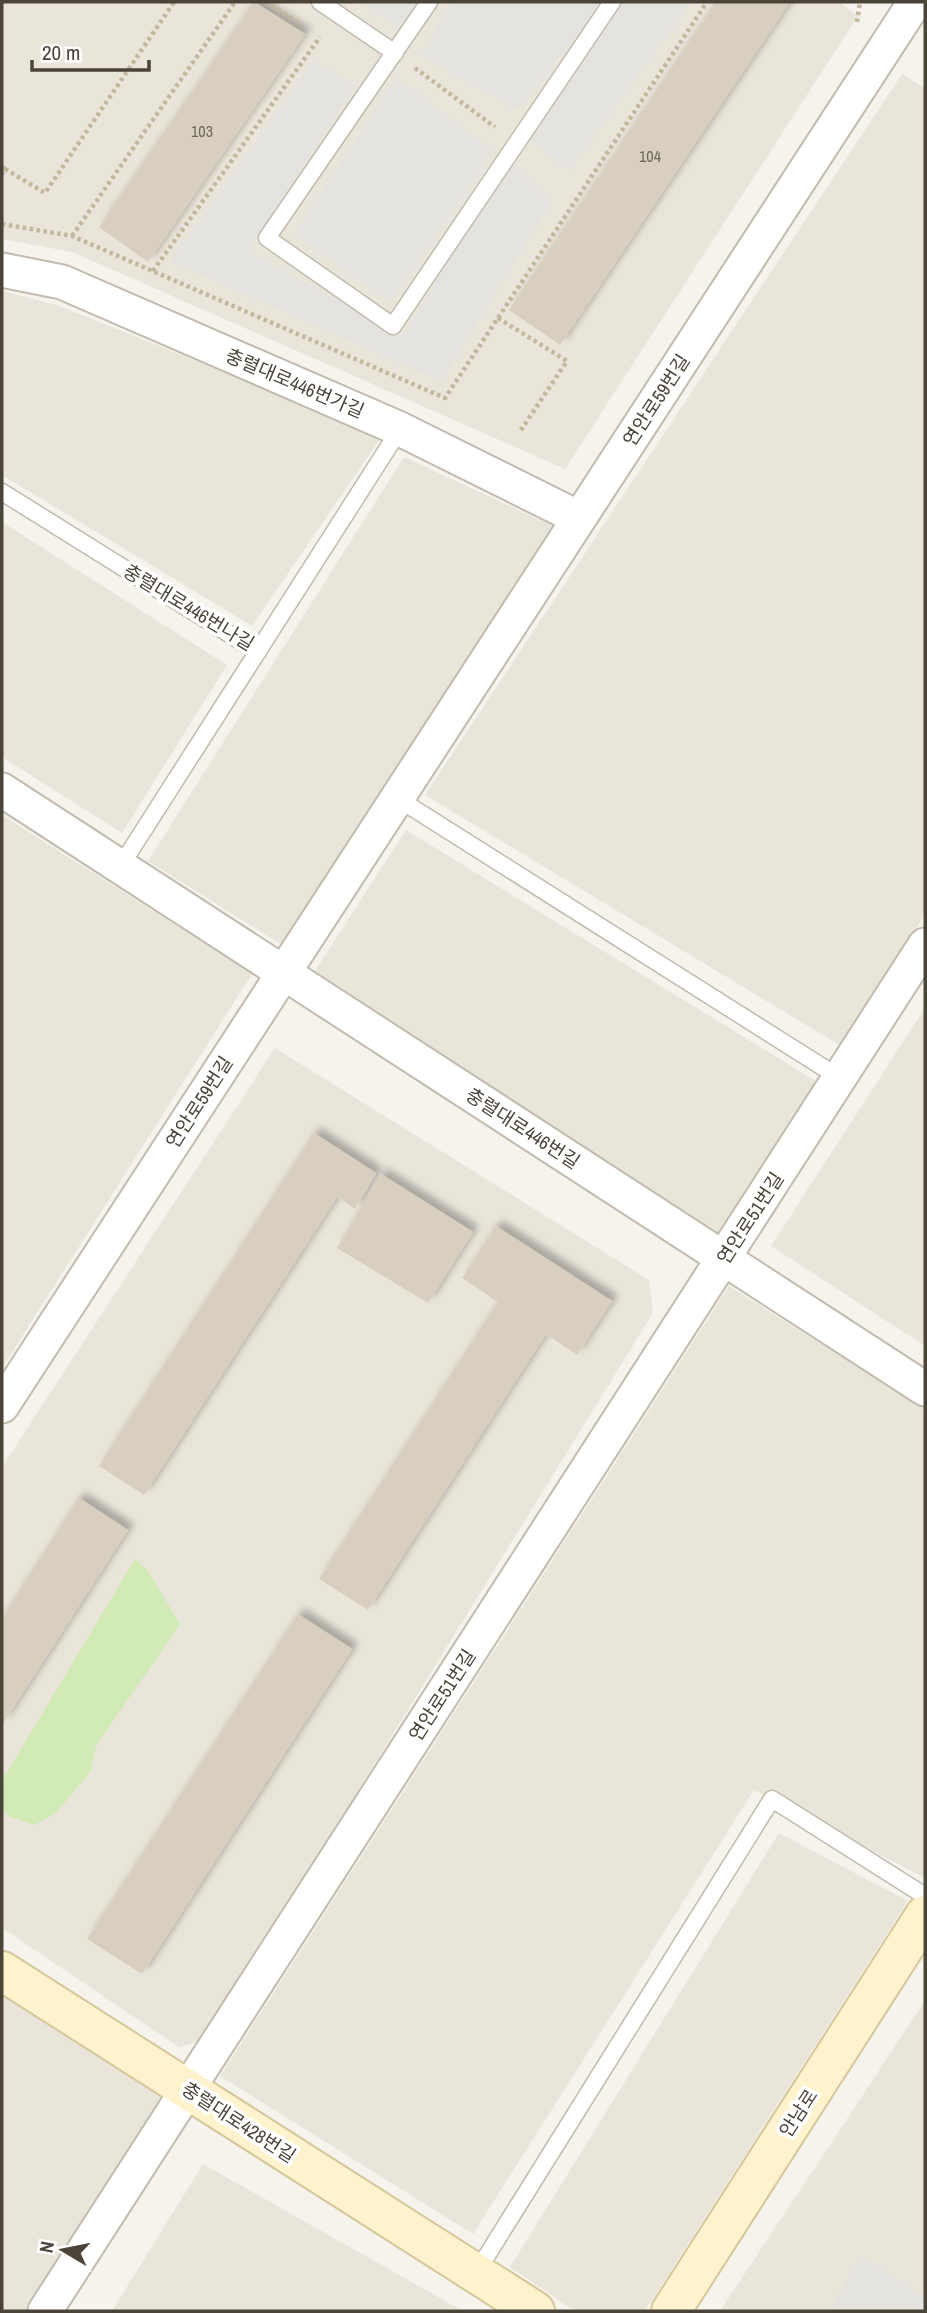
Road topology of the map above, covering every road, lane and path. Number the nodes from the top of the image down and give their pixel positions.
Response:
1 (174, 2) edge
2 (235, 2) edge
3 (266, 2) edge
4 (320, 2) edge
5 (429, 2) edge
6 (612, 2) edge
7 (915, 2) edge
8 (395, 53) junction
9 (518, 144) junction
10 (3, 170) edge
11 (2, 224) edge
12 (2, 270) edge
13 (153, 271) dead end
14 (498, 318) dead end
15 (400, 429) junction
16 (519, 433) dead end
17 (2, 492) edge
18 (579, 519) junction
19 (258, 652) junction
20 (2, 790) edge
21 (397, 799) junction
22 (120, 867) junction
23 (925, 945) edge
24 (283, 973) junction
25 (840, 1078) junction
26 (724, 1258) junction
27 (925, 1389) edge
28 (2, 1406) edge
29 (925, 1896) edge
30 (925, 1915) edge
31 (2, 1971) edge
32 (188, 2090) junction
33 (475, 2273) junction
34 (45, 2311) edge
35 (535, 2311) edge
36 (671, 2311) edge

1 - 10 path
2 - 11 path
3 - 13 path
4 - 8 lane
5 - 8 lane
6 - 9 lane
7 - 18 street, 연안로59번길
8 - 9 path
8 - 9 lane
12 - 15 street, 충렬대로446번가길
14 - 16 path
15 - 18 street, 충렬대로446번가길
15 - 19 lane, 충렬대로446번나길
17 - 19 lane, 충렬대로446번나길
18 - 21 street, 연안로59번길
19 - 22 lane
20 - 22 street, 충렬대로446번길
21 - 24 street, 연안로59번길
21 - 25 lane
22 - 24 street, 충렬대로446번길
23 - 25 street, 연안로51번길
24 - 26 street, 충렬대로446번길
24 - 28 street, 연안로59번길
25 - 26 street, 연안로51번길
26 - 27 street, 충렬대로446번길
26 - 32 street, 연안로51번길
29 - 33 lane
30 - 36 street, 안남로
31 - 32 street, 충렬대로428번길
32 - 33 street, 충렬대로428번길
32 - 34 street, 연안로51번길
33 - 35 street, 충렬대로428번길

